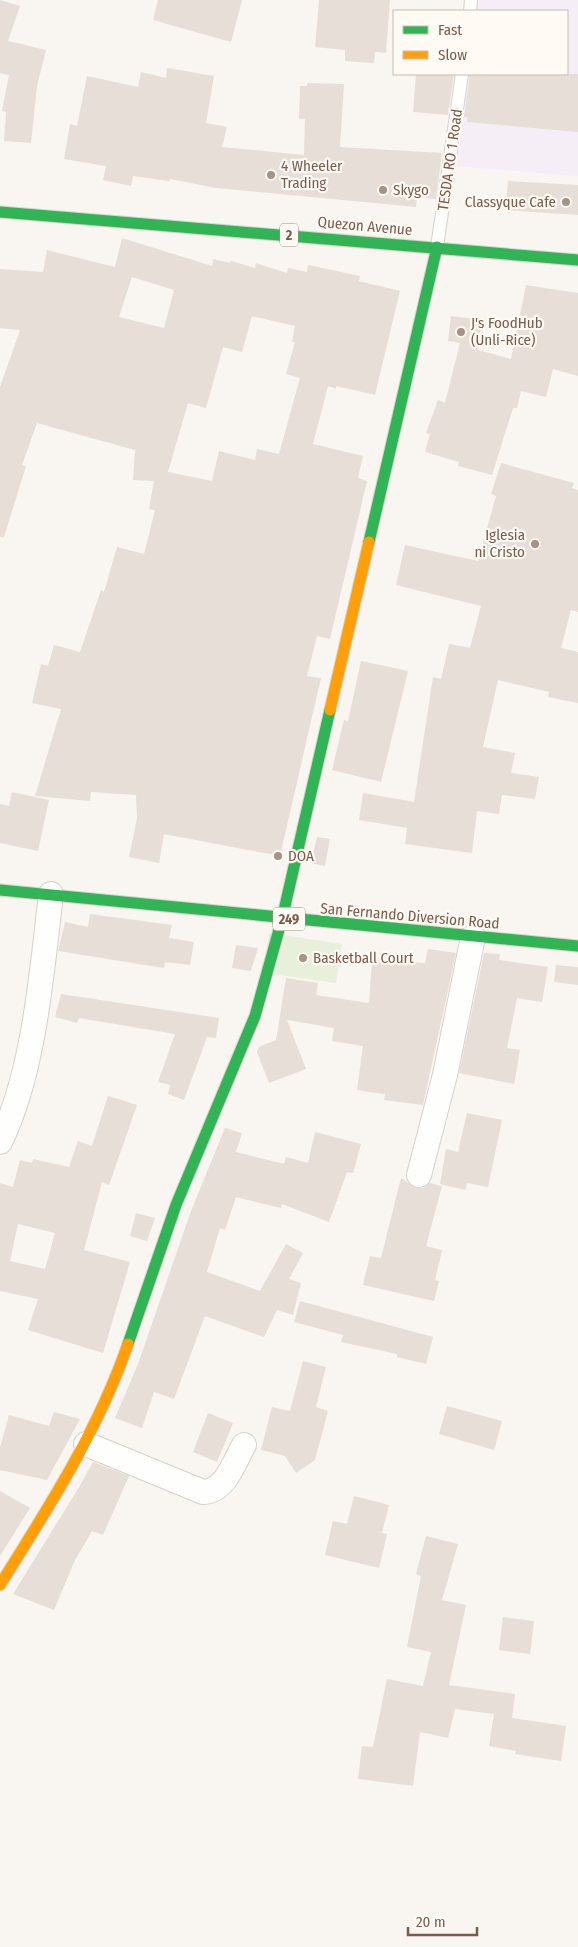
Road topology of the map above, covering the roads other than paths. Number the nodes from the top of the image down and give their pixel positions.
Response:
1 (462, 75) edge
2 (0, 212) edge
3 (437, 247) junction
4 (578, 260) edge
5 (0, 890) edge
6 (51, 894) junction
7 (282, 918) junction
8 (473, 937) junction
9 (578, 946) edge
10 (0, 1142) edge
11 (419, 1174) dead end
12 (86, 1444) junction
13 (244, 1445) dead end
14 (0, 1585) edge

1 - 3 lane, TESDA RO 1 Road
2 - 3 main road, Quezon Avenue / 2
3 - 4 main road, Quezon Avenue / 2
3 - 7 main road
5 - 6 main road, San Fernando Diversion Road / 249
6 - 7 main road, San Fernando Diversion Road / 249
6 - 10 street
7 - 8 main road, San Fernando Diversion Road / 249
7 - 12 main road
8 - 9 main road, San Fernando Diversion Road / 249
8 - 11 street
12 - 13 street
12 - 14 main road

